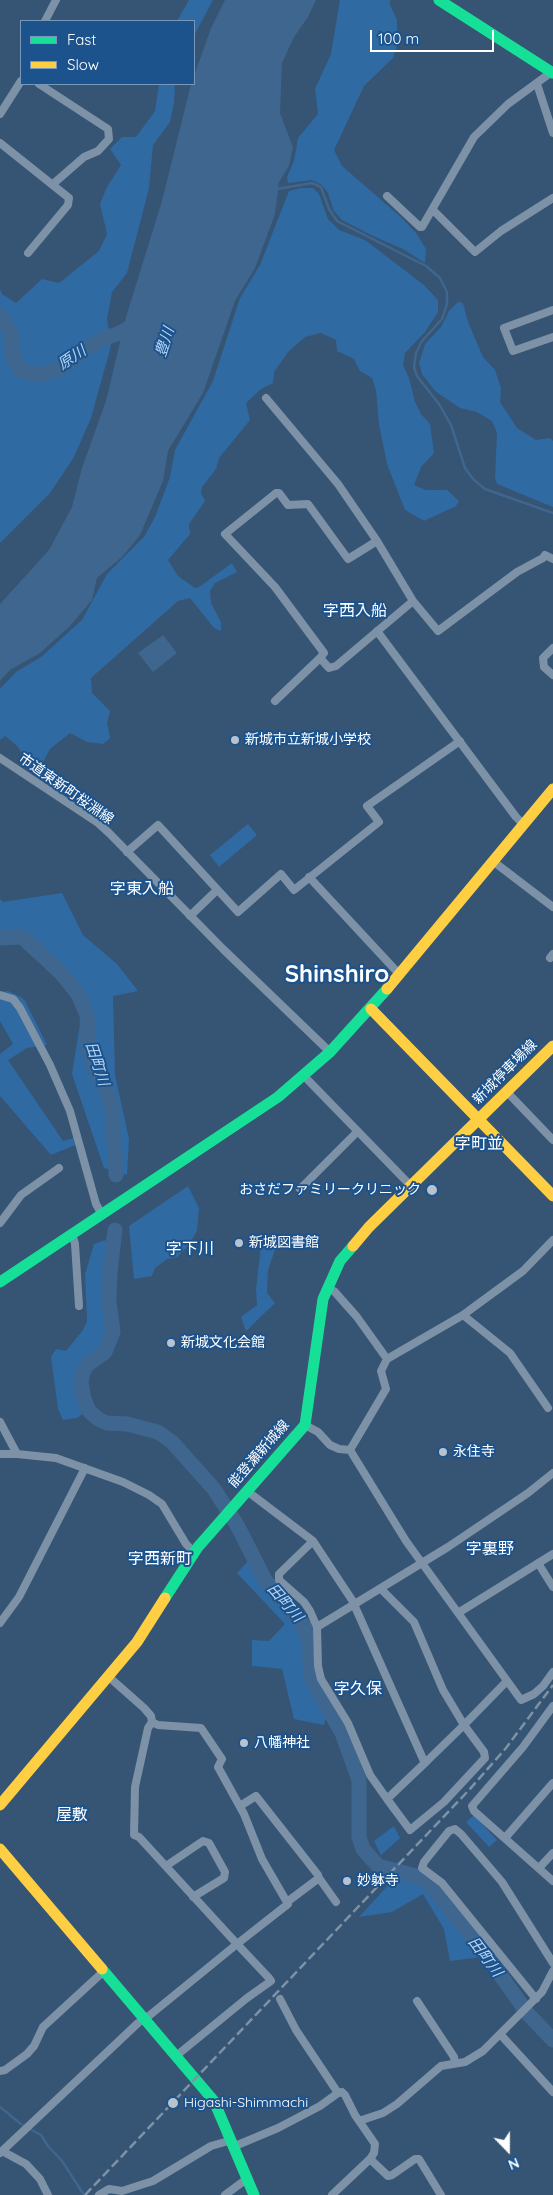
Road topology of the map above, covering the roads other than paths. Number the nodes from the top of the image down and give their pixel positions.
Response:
1 (56, 0) edge
2 (439, 0) edge
3 (46, 20) edge
4 (553, 72) edge
5 (20, 82) edge
6 (537, 84) junction
7 (41, 85) edge
8 (0, 114) edge
9 (553, 133) edge
10 (0, 143) edge
11 (53, 184) junction
12 (387, 196) dead end
13 (553, 198) edge
14 (433, 210) junction
15 (28, 253) dead end
16 (553, 310) edge
17 (553, 337) edge
18 (266, 398) dead end
19 (377, 541) junction
20 (553, 559) edge
21 (413, 601) junction
22 (377, 631) junction
23 (553, 648) edge
24 (320, 658) junction
25 (553, 675) edge
26 (275, 702) dead end
27 (460, 741) junction
28 (0, 758) edge
29 (553, 789) edge
30 (524, 825) junction
31 (127, 852) junction
32 (494, 862) junction
33 (309, 877) junction
34 (217, 890) junction
35 (553, 907) edge
36 (190, 916) junction
37 (400, 975) junction
38 (0, 995) edge
39 (371, 1009) junction
40 (553, 1046) edge
41 (330, 1052) junction
42 (304, 1076) junction
43 (507, 1092) junction
44 (479, 1120) junction
45 (357, 1132) junction
46 (553, 1140) edge
47 (59, 1168) dead end
48 (412, 1186) junction
49 (300, 1189) dead end
50 (553, 1196) edge
51 (101, 1213) junction
52 (0, 1223) edge
53 (72, 1233) junction
54 (553, 1240) edge
55 (0, 1282) edge
56 (327, 1289) junction
57 (79, 1306) dead end
58 (463, 1315) junction
59 (387, 1359) junction
60 (552, 1408) edge
61 (0, 1422) edge
62 (305, 1425) junction
63 (350, 1450) junction
64 (0, 1454) edge
65 (18, 1454) junction
66 (85, 1468) junction
67 (553, 1473) edge
68 (247, 1491) junction
69 (313, 1541) junction
70 (194, 1552) junction
71 (553, 1554) edge
72 (538, 1562) junction
73 (422, 1563) junction
74 (553, 1587) edge
75 (381, 1589) junction
76 (354, 1605) junction
77 (458, 1613) junction
78 (0, 1623) edge
79 (317, 1627) junction
80 (553, 1672) edge
81 (109, 1677) junction
82 (506, 1682) junction
83 (553, 1706) edge
84 (152, 1722) junction
85 (464, 1724) junction
86 (427, 1761) junction
87 (553, 1783) edge
88 (388, 1799) junction
89 (0, 1805) edge
90 (240, 1806) junction
91 (505, 1838) junction
92 (0, 1849) edge
93 (553, 1852) edge
94 (166, 1866) junction
95 (539, 1868) junction
96 (319, 1878) junction
97 (553, 1881) edge
98 (193, 1897) junction
99 (287, 1902) junction
100 (336, 1902) dead end
101 (237, 1944) junction
102 (553, 1963) edge
103 (104, 1971) junction
104 (553, 1971) edge
105 (280, 1999) dead end
106 (417, 2001) dead end
107 (533, 2001) junction
108 (144, 2019) junction
109 (500, 2034) junction
110 (176, 2056) junction
111 (455, 2063) junction
112 (0, 2070) edge
113 (553, 2092) edge
114 (338, 2093) junction
115 (359, 2122) junction
116 (234, 2143) junction
117 (1, 2152) edge
118 (370, 2160) junction
119 (248, 2178) junction
120 (139, 2186) junction
121 (102, 2194) edge
122 (48, 2195) edge
123 (142, 2195) edge
124 (225, 2195) edge
125 (254, 2195) edge
126 (332, 2195) edge
127 (441, 2195) edge

1 - 3 street
2 - 4 main road
4 - 6 street
5 - 8 street
6 - 9 street
6 - 14 street
7 - 11 street
10 - 11 street
11 - 15 street
12 - 14 street
13 - 14 street
16 - 17 street
18 - 19 street
19 - 21 street
19 - 24 street
20 - 21 street
21 - 22 street
22 - 24 street
22 - 27 street
23 - 25 street
24 - 26 street
27 - 30 street
27 - 33 street
28 - 31 street, 市道東新町桜淵線
29 - 30 main road
30 - 32 main road
31 - 34 street
31 - 36 street, 市道東新町桜淵線
32 - 35 street
32 - 37 main road
33 - 34 street
33 - 37 street
34 - 36 street
36 - 41 street, 市道東新町桜淵線
37 - 39 main road
38 - 51 street
39 - 41 main road
39 - 44 main road
40 - 43 main road, 新城停車場線
41 - 42 main road
42 - 45 street
42 - 51 main road
43 - 44 main road, 新城停車場線
43 - 46 street
44 - 48 main road, 能登瀬新城線
44 - 50 main road
45 - 48 street
45 - 49 street
47 - 52 street
48 - 56 main road, 能登瀬新城線
51 - 53 main road
53 - 55 main road
53 - 57 street
54 - 58 street
56 - 59 street
56 - 62 main road, 能登瀬新城線
58 - 59 street
58 - 60 street
59 - 63 street
61 - 65 street
62 - 63 street
62 - 68 main road, 能登瀬新城線
63 - 73 street
64 - 65 street
65 - 66 street
66 - 70 street
66 - 78 street
67 - 73 street
68 - 69 street
68 - 70 main road, 能登瀬新城線
69 - 76 street
69 - 79 street
70 - 81 main road, 能登瀬新城線
71 - 72 street
72 - 74 street
72 - 77 street
73 - 75 street
73 - 77 street
75 - 76 street
75 - 85 street
76 - 79 street
76 - 86 street
77 - 82 street
79 - 88 street
80 - 82 street
81 - 84 street
81 - 89 main road, 能登瀬新城線
82 - 85 street
83 - 91 street
84 - 90 street
84 - 94 street
85 - 86 street
85 - 88 street
86 - 88 street
87 - 91 street
90 - 96 street
90 - 99 street
91 - 95 street
92 - 103 main road
93 - 95 street
94 - 98 street
94 - 98 street
95 - 97 street
96 - 99 street
96 - 100 street
98 - 101 street
99 - 101 street
101 - 108 street
101 - 110 street
102 - 107 street
103 - 108 main road
103 - 112 street
104 - 107 street
105 - 114 street
106 - 111 street
107 - 109 street
108 - 110 main road
108 - 117 street
109 - 111 street
109 - 113 street
110 - 116 main road
111 - 115 street
114 - 115 street
114 - 116 street
115 - 118 street
116 - 119 main road
116 - 120 street
117 - 122 street
118 - 126 street
118 - 127 street
119 - 124 street
119 - 125 main road
120 - 121 street
120 - 123 street

